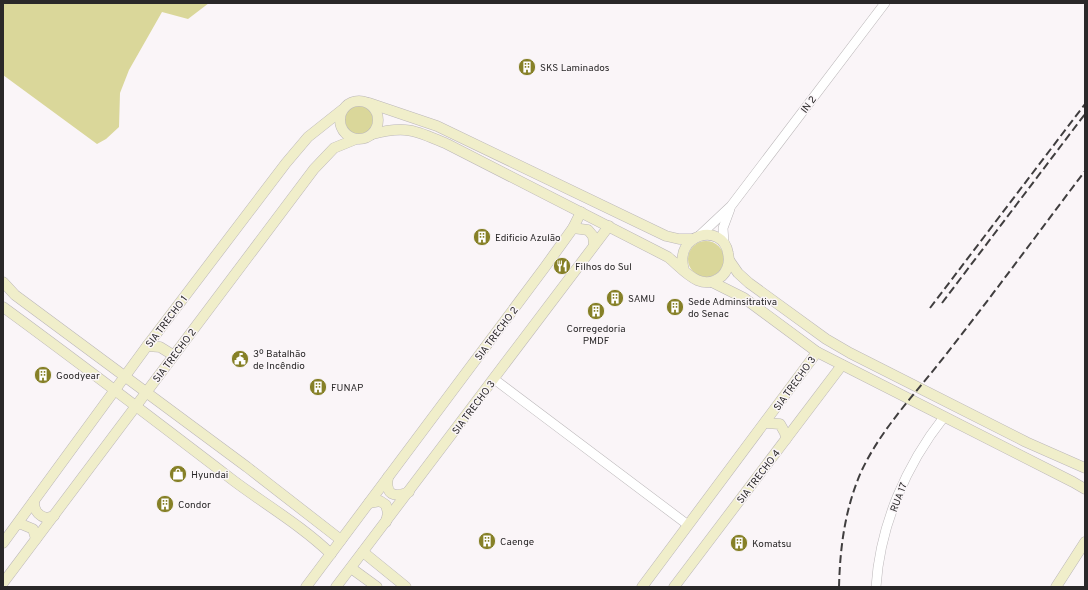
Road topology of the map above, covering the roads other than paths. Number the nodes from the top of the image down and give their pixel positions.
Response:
1 (884, 3) edge
2 (369, 103) junction
3 (342, 110) junction
4 (373, 134) junction
5 (356, 139) junction
6 (731, 206) junction
7 (581, 212) junction
8 (609, 226) junction
9 (573, 228) junction
10 (696, 237) junction
11 (724, 243) junction
12 (594, 245) junction
13 (729, 260) junction
14 (684, 270) junction
15 (3, 282) edge
16 (712, 282) junction
17 (3, 307) edge
18 (147, 346) junction
19 (817, 352) junction
20 (173, 355) junction
21 (842, 365) junction
22 (126, 377) junction
23 (494, 379) junction
24 (116, 390) junction
25 (146, 393) junction
26 (136, 405) junction
27 (944, 417) junction
28 (766, 423) junction
29 (786, 439) junction
30 (1085, 468) edge
31 (388, 477) junction
32 (1085, 489) edge
33 (409, 492) junction
34 (34, 501) junction
35 (369, 503) junction
36 (54, 516) junction
37 (386, 522) junction
38 (17, 525) junction
39 (688, 525) junction
40 (36, 539) junction
41 (341, 540) junction
42 (1085, 542) edge
43 (3, 543) edge
44 (363, 552) junction
45 (331, 554) junction
46 (375, 563) junction
47 (351, 568) junction
48 (365, 578) junction
49 (3, 583) edge
50 (306, 587) edge
51 (336, 587) edge
52 (377, 587) edge
53 (406, 587) edge
54 (642, 587) edge
55 (674, 587) edge
56 (876, 587) edge
57 (1056, 587) edge

1 - 6 street, IN 2
2 - 3 main road
2 - 4 main road
2 - 10 main road
3 - 5 main road
3 - 18 main road, SIA TRECHO 1
4 - 5 main road
4 - 7 main road
5 - 20 main road, SIA TRECHO 2
6 - 10 street, IN 2
6 - 11 street, IN 2
7 - 8 main road
7 - 9 main road, SIA TRECHO 2
8 - 12 main road, SIA TRECHO 3
8 - 14 main road
9 - 12 main road
9 - 31 main road, SIA TRECHO 2
10 - 11 main road
10 - 14 main road
11 - 13 main road
12 - 23 main road, SIA TRECHO 3
13 - 16 main road
13 - 30 main road
14 - 16 main road
15 - 22 main road
16 - 19 main road
17 - 24 main road
18 - 20 main road
18 - 22 main road, SIA TRECHO 1
19 - 21 main road
19 - 28 main road, SIA TRECHO 3
20 - 25 main road, SIA TRECHO 2
21 - 27 main road
21 - 29 main road, SIA TRECHO 4
22 - 24 main road, SIA TRECHO 1
22 - 25 main road
23 - 33 main road, SIA TRECHO 3
23 - 39 street
24 - 26 main road
24 - 34 main road, SIA TRECHO 1
25 - 26 main road, SIA TRECHO 2
25 - 41 main road
26 - 36 main road, SIA TRECHO 2
26 - 45 main road
27 - 32 main road
27 - 56 street, RUA 17
28 - 29 main road
28 - 39 main road, SIA TRECHO 3
29 - 55 main road, SIA TRECHO 4
31 - 33 main road
31 - 35 main road, SIA TRECHO 2
33 - 37 main road, SIA TRECHO 3
34 - 36 main road
34 - 38 main road, SIA TRECHO 1
35 - 37 main road
35 - 41 main road, SIA TRECHO 2
36 - 40 main road, SIA TRECHO 2
37 - 44 main road, SIA TRECHO 3
38 - 40 main road
38 - 43 main road, SIA TRECHO 1
39 - 54 main road, SIA TRECHO 3
40 - 49 main road, SIA TRECHO 2
41 - 45 main road, SIA TRECHO 2
42 - 57 main road
44 - 46 main road
44 - 47 main road, SIA TRECHO 3
45 - 50 main road, SIA TRECHO 2
46 - 48 main road
46 - 53 main road
47 - 48 main road
47 - 51 main road, SIA TRECHO 3
48 - 52 main road

